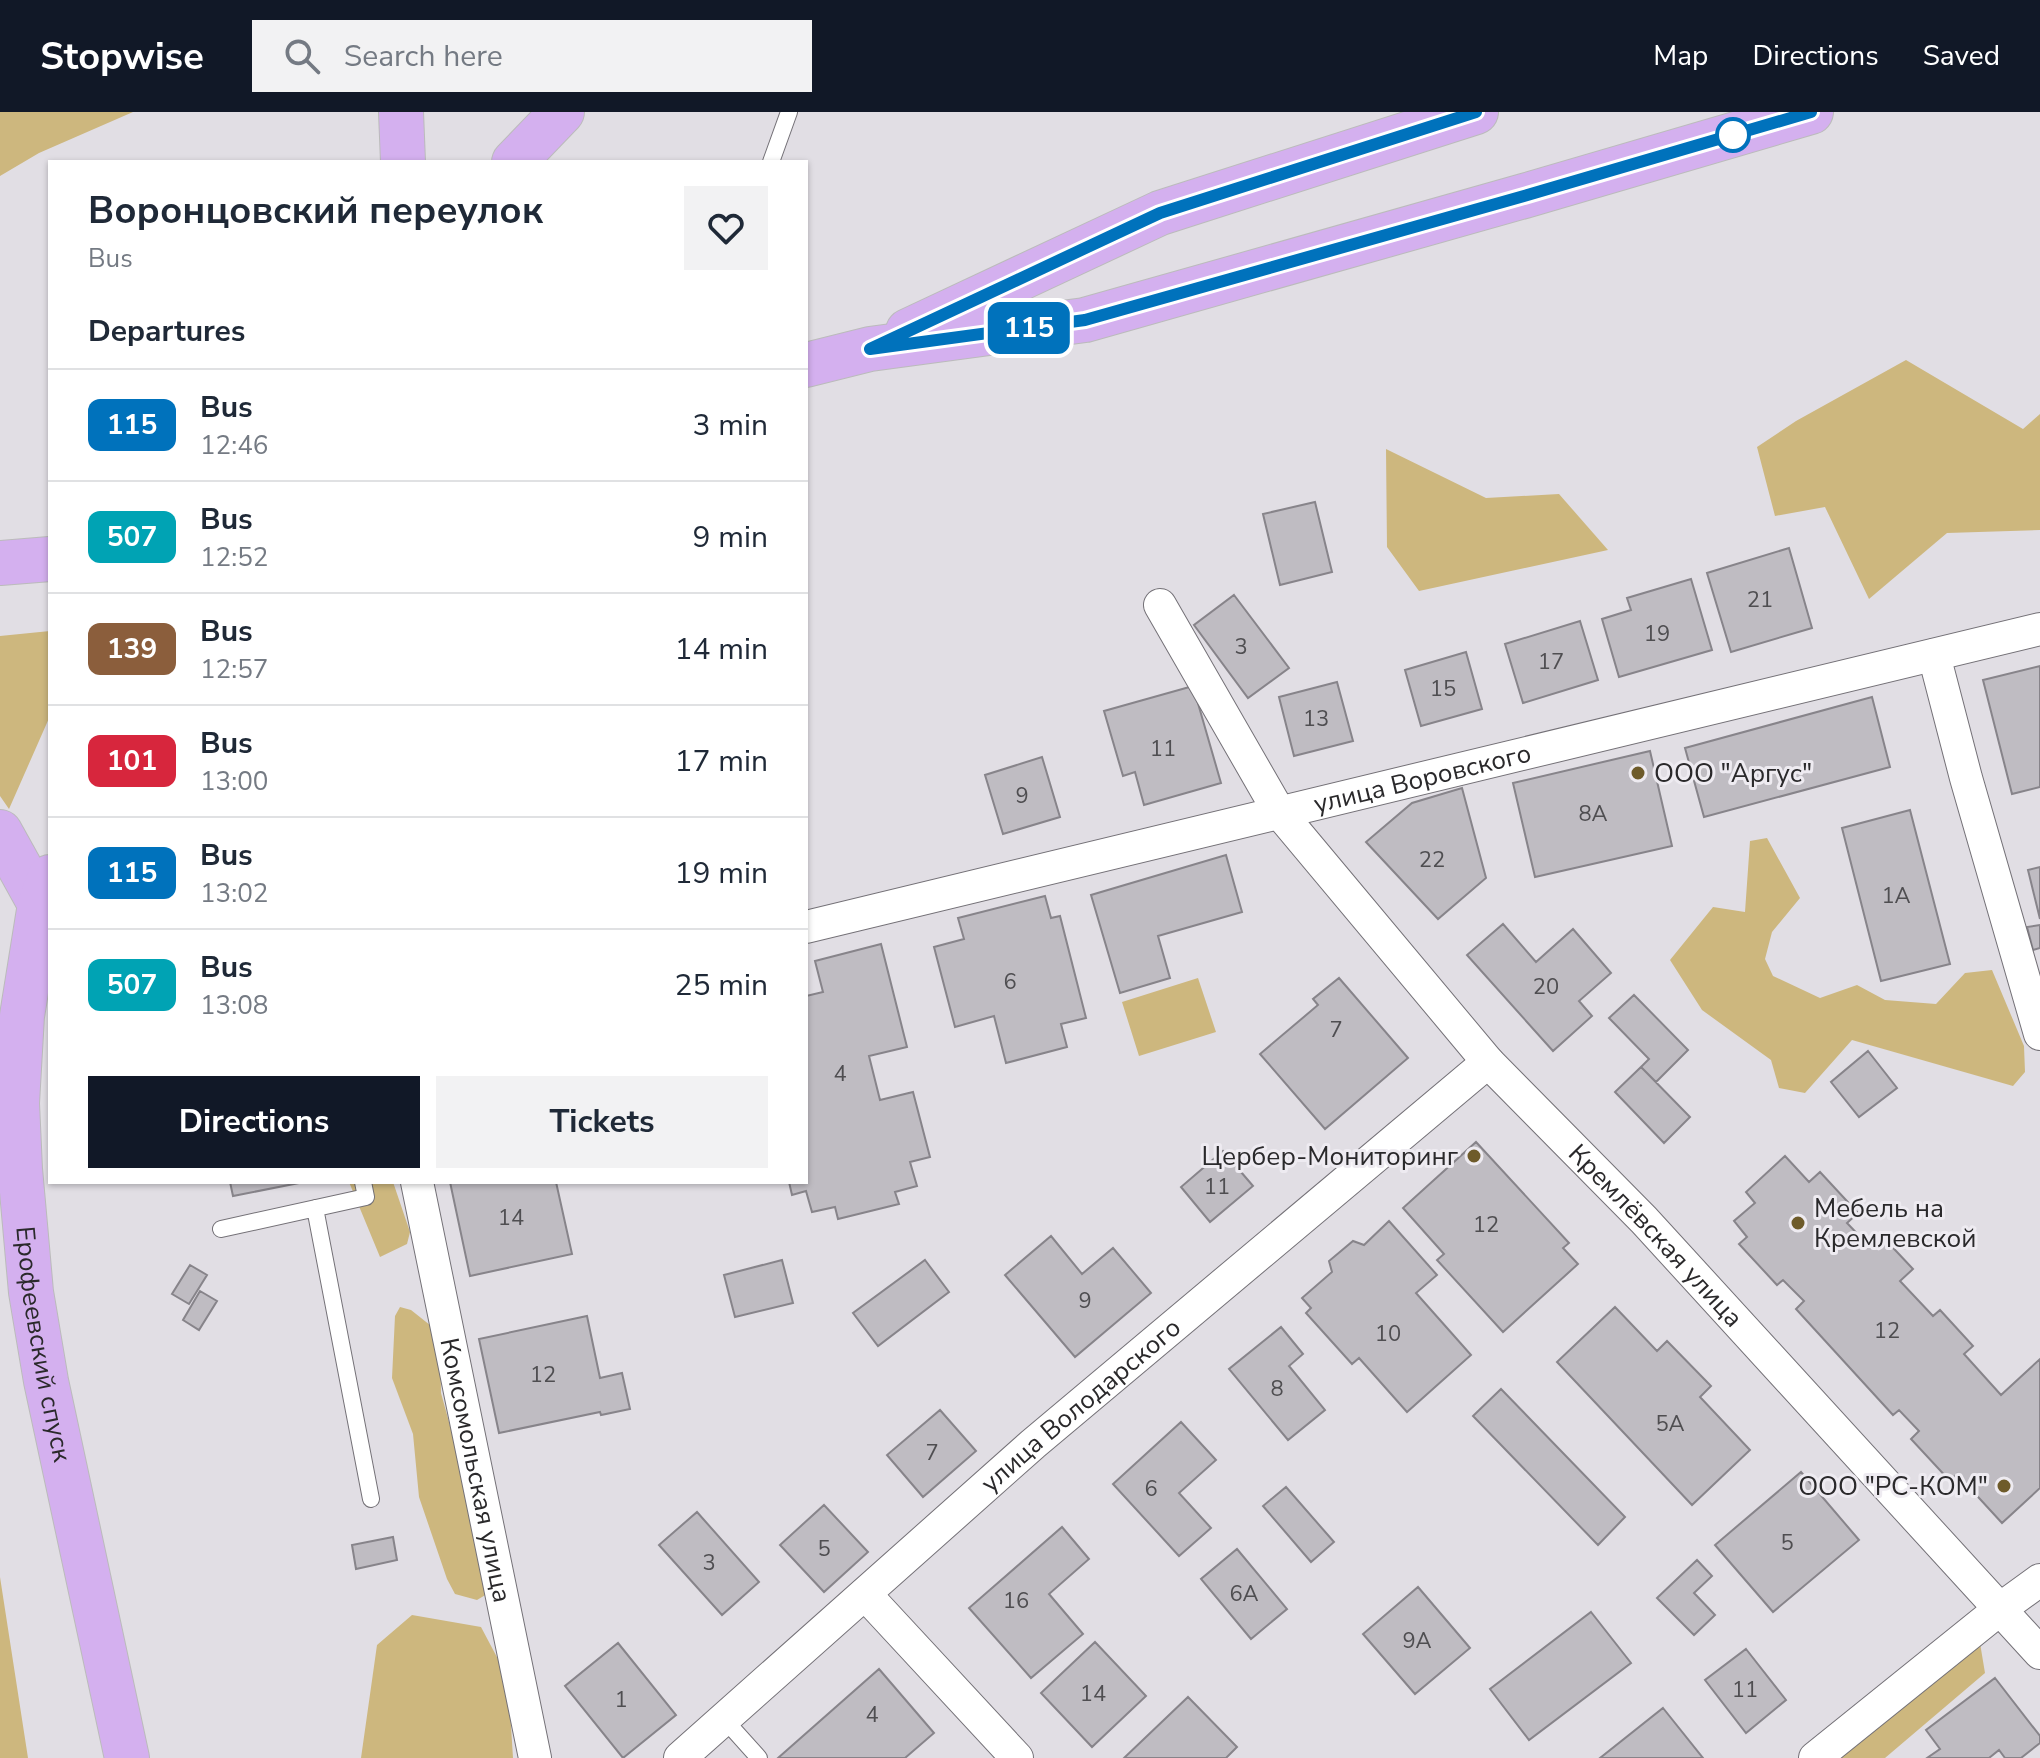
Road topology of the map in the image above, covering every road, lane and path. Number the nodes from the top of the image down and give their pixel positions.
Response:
1 (401, 112) edge
2 (562, 112) edge
3 (572, 112) edge
4 (789, 112) edge
5 (1476, 112) edge
6 (1811, 112) edge
7 (403, 160) edge
8 (516, 160) edge
9 (548, 160) edge
10 (772, 160) edge
11 (870, 349) junction
12 (808, 364) edge
13 (48, 559) edge
14 (0, 563) edge
15 (1160, 605) dead end
16 (2040, 629) edge
17 (1934, 655) junction
18 (1279, 812) junction
19 (0, 832) edge
20 (47, 889) edge
21 (808, 927) edge
22 (2040, 1034) edge
23 (1488, 1062) junction
24 (363, 1184) edge
25 (417, 1184) edge
26 (315, 1208) junction
27 (221, 1229) dead end
28 (371, 1499) dead end
29 (2040, 1580) edge
30 (865, 1594) junction
31 (2000, 1609) junction
32 (2040, 1653) edge
33 (724, 1719) junction
34 (127, 1758) edge
35 (535, 1758) edge
36 (680, 1758) edge
37 (759, 1758) edge
38 (1017, 1758) edge
39 (1815, 1758) edge

1 - 7 main road
2 - 8 main road
3 - 9 main road
4 - 10 lane
5 - 11 main road
6 - 11 main road
11 - 12 main road
13 - 14 main road
15 - 18 street, Кремлёвская улица
16 - 17 street, улица Воровского
17 - 18 street, улица Воровского
17 - 22 street
18 - 21 street, улица Воровского
18 - 23 street, Кремлёвская улица
19 - 20 main road
20 - 34 main road, Ерофеевский спуск
23 - 30 street, улица Володарского
23 - 31 street, Кремлёвская улица
24 - 26 lane
25 - 35 street, Комсомольская улица
26 - 27 lane
26 - 28 lane
29 - 31 street
30 - 33 street, улица Володарского
30 - 38 street
31 - 32 street, Кремлёвская улица
31 - 39 street
33 - 36 street, улица Володарского
33 - 37 lane

